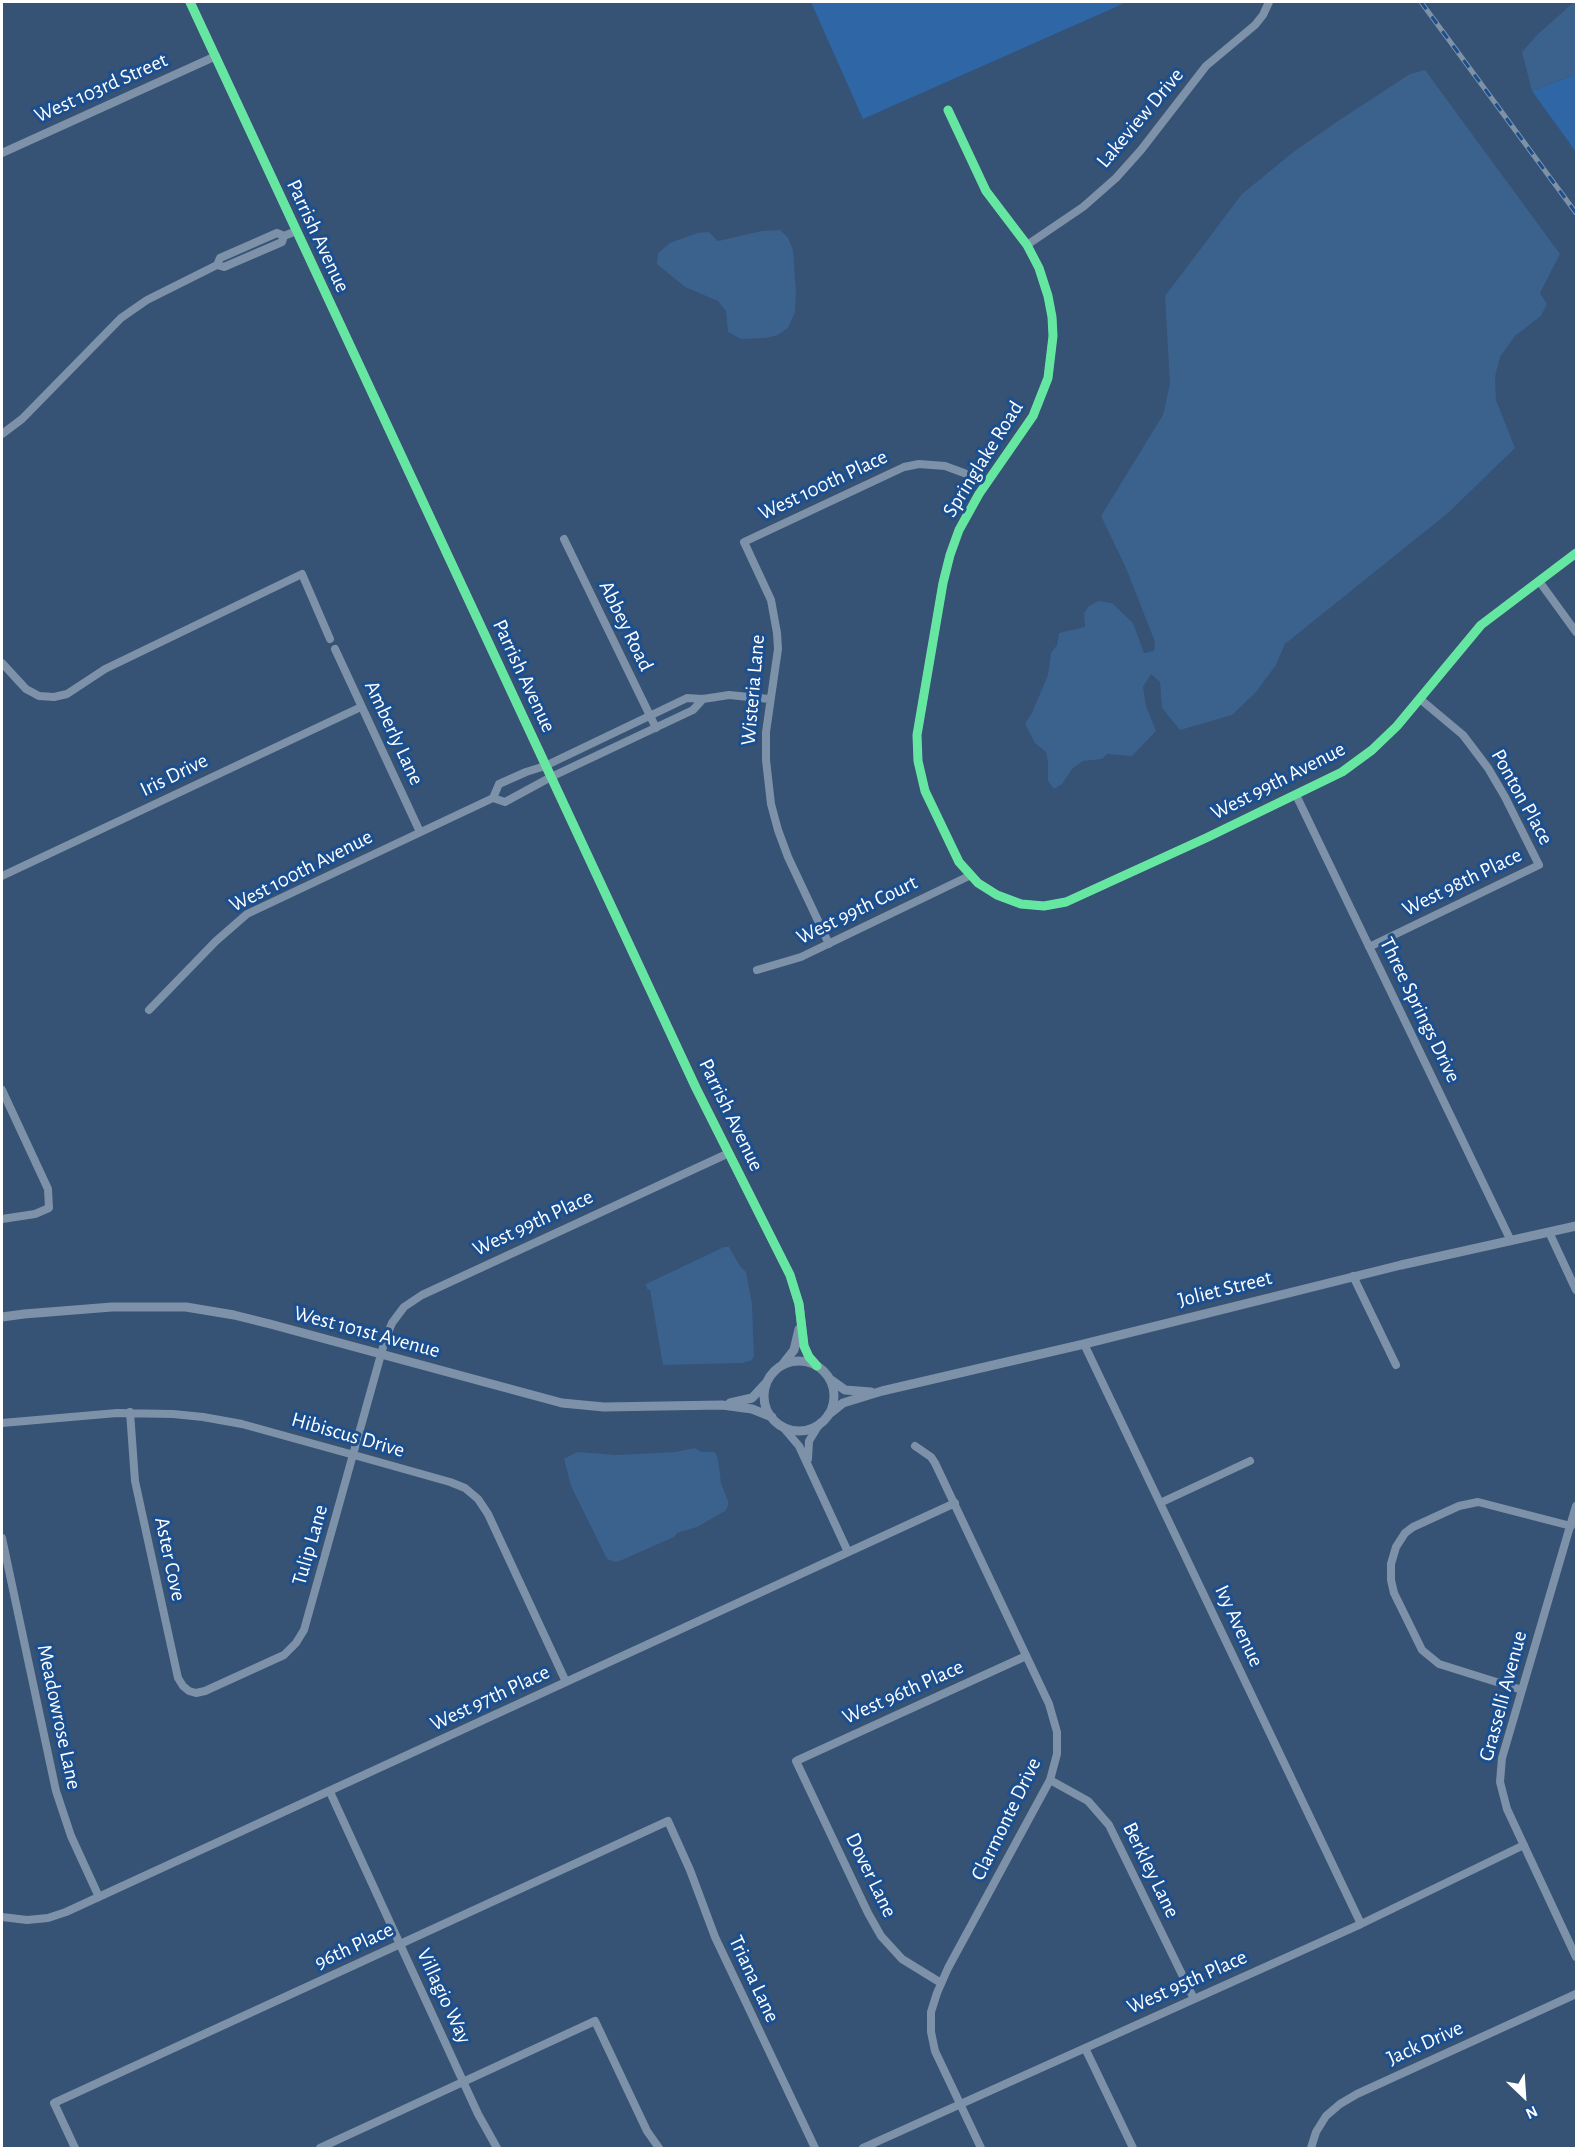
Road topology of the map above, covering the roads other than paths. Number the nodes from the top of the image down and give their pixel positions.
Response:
1 (190, 2) edge
2 (1269, 2) edge
3 (216, 57) junction
4 (948, 110) dead end
5 (2, 153) edge
6 (296, 231) junction
7 (1027, 245) junction
8 (2, 434) edge
9 (986, 484) junction
10 (564, 539) dead end
11 (744, 542) joint
12 (1576, 553) edge
13 (1539, 581) junction
14 (1576, 632) edge
15 (330, 639) dead end
16 (335, 649) dead end
17 (2, 663) edge
18 (703, 699) junction
19 (769, 699) junction
20 (1420, 699) junction
21 (362, 706) junction
22 (650, 716) junction
23 (656, 728) junction
24 (545, 766) junction
25 (551, 777) junction
26 (1296, 795) junction
27 (493, 798) junction
28 (420, 832) junction
29 (1539, 865) joint
30 (2, 876) edge
31 (969, 876) junction
32 (830, 944) junction
33 (1369, 947) junction
34 (757, 970) dead end
35 (149, 1010) dead end
36 (2, 1090) edge
37 (729, 1153) junction
38 (2, 1219) edge
39 (1576, 1226) edge
40 (1549, 1232) junction
41 (1511, 1240) junction
42 (1353, 1276) junction
43 (1576, 1290) edge
44 (2, 1317) edge
45 (800, 1323) junction
46 (1084, 1344) junction
47 (381, 1355) junction
48 (1396, 1365) dead end
49 (817, 1366) junction
50 (779, 1367) junction
51 (829, 1378) junction
52 (769, 1380) junction
53 (882, 1391) junction
54 (722, 1405) junction
55 (130, 1412) junction
56 (828, 1415) junction
57 (772, 1417) junction
58 (2, 1423) edge
59 (820, 1423) junction
60 (782, 1426) junction
61 (915, 1446) dead end
62 (354, 1455) junction
63 (1250, 1461) dead end
64 (808, 1464) junction
65 (955, 1503) junction
66 (1160, 1503) junction
67 (1576, 1506) edge
68 (1571, 1526) junction
69 (2, 1538) edge
70 (848, 1552) junction
71 (1026, 1656) junction
72 (566, 1682) junction
73 (1522, 1689) junction
74 (205, 1691) joint
75 (796, 1761) joint
76 (1050, 1780) junction
77 (330, 1792) junction
78 (668, 1821) joint
79 (1524, 1845) junction
80 (99, 1897) junction
81 (2, 1917) edge
82 (1360, 1924) junction
83 (400, 1945) junction
84 (1576, 1957) edge
85 (941, 1983) junction
86 (1576, 1994) edge
87 (1194, 1999) junction
88 (1085, 2048) junction
89 (464, 2082) junction
90 (960, 2105) junction
91 (75, 2148) edge
92 (320, 2148) edge
93 (497, 2148) edge
94 (659, 2148) edge
95 (815, 2148) edge
96 (863, 2148) edge
97 (981, 2148) edge
98 (1133, 2148) edge
99 (1311, 2148) edge

1 - 3 street, Parrish Avenue
2 - 7 street, Lakeview Drive
3 - 5 street, West 103rd Street
3 - 6 street, Parrish Avenue
4 - 7 street, Springlake Road
6 - 8 street
6 - 24 street, Parrish Avenue
7 - 9 street, Springlake Road
9 - 11 street, West 100th Place
9 - 31 street, Springlake Road
10 - 22 street, Abbey Road
11 - 19 street, Wisteria Lane
12 - 13 street, West 99th Avenue
13 - 14 street
13 - 20 street, West 99th Avenue
15 - 17 street
16 - 21 street, Amberly Lane
18 - 19 street, West 100th Avenue
18 - 22 street, West 100th Avenue
18 - 23 street, West 100th Avenue
19 - 32 street, Wisteria Lane
20 - 26 street, West 99th Avenue
20 - 29 street, Ponton Place
21 - 28 street, Amberly Lane
21 - 30 street, Iris Drive
22 - 23 street, Abbey Road
22 - 24 street, West 100th Avenue
23 - 25 street, West 100th Avenue
24 - 25 street, Parrish Avenue
24 - 27 street, West 100th Avenue
25 - 27 street, West 100th Avenue
25 - 37 street, Parrish Avenue
26 - 31 street, West 99th Avenue
26 - 33 street, Three Springs Drive
27 - 28 street, West 100th Avenue
28 - 35 street, West 100th Avenue
29 - 33 street, West 98th Place
31 - 32 street, West 99th Court
32 - 34 street, West 99th Court
33 - 41 street, Three Springs Drive
36 - 38 street
37 - 45 street, Parrish Avenue
37 - 47 street, West 99th Place
39 - 40 street, Joliet Street
40 - 41 street, Joliet Street
40 - 43 street
41 - 42 street, Joliet Street
42 - 46 street, Joliet Street
42 - 48 street
44 - 47 street, West 101st Avenue
45 - 49 street, Parrish Avenue
45 - 50 street, Parrish Avenue
46 - 53 street, Joliet Street
46 - 66 street, Ivy Avenue
47 - 54 street, West 101st Avenue
47 - 62 street, Tulip Lane
49 - 50 street
49 - 51 street, Parrish Avenue
50 - 52 street, Parrish Avenue
51 - 53 street, Joliet Street
51 - 56 street
52 - 54 street, West 101st Avenue
52 - 57 street
53 - 56 street, Joliet Street
54 - 57 street, West 101st Avenue
55 - 58 street, Hibiscus Drive
55 - 62 street, Hibiscus Drive
55 - 74 street, Aster Cove
56 - 59 street
57 - 60 street
59 - 60 street
59 - 64 street
60 - 64 street
61 - 65 street, Clarmonte Drive
62 - 72 street, Hibiscus Drive
62 - 74 street, Tulip Lane
63 - 66 street
64 - 70 street
65 - 70 street, West 97th Place
65 - 71 street, Clarmonte Drive
66 - 82 street, Ivy Avenue
67 - 68 street, Grasselli Avenue
68 - 73 street, Grasselli Avenue
68 - 73 street
69 - 80 street, Meadowrose Lane
70 - 72 street, West 97th Place
71 - 75 street, West 96th Place
71 - 76 street, Clarmonte Drive
72 - 77 street, West 97th Place
73 - 79 street, Grasselli Avenue
75 - 85 street, Dover Lane
76 - 85 street, Clarmonte Drive
76 - 87 street, Berkley Lane
77 - 80 street, West 97th Place
77 - 83 street, Villagio Way
78 - 83 street, 96th Place
78 - 95 street, Triana Lane
79 - 82 street, West 95th Place
79 - 84 street, Grasselli Avenue
80 - 81 street, West 97th Place
82 - 87 street, West 95th Place
83 - 89 street, Villagio Way
83 - 91 street, 96th Place
85 - 90 street, Clarmonte Drive
86 - 99 street, Jack Drive
87 - 88 street, West 95th Place
88 - 90 street, West 95th Place
88 - 98 street
89 - 92 street
89 - 93 street, Villagio Way
89 - 94 street
90 - 96 street, West 95th Place
90 - 97 street, Clarmonte Drive

